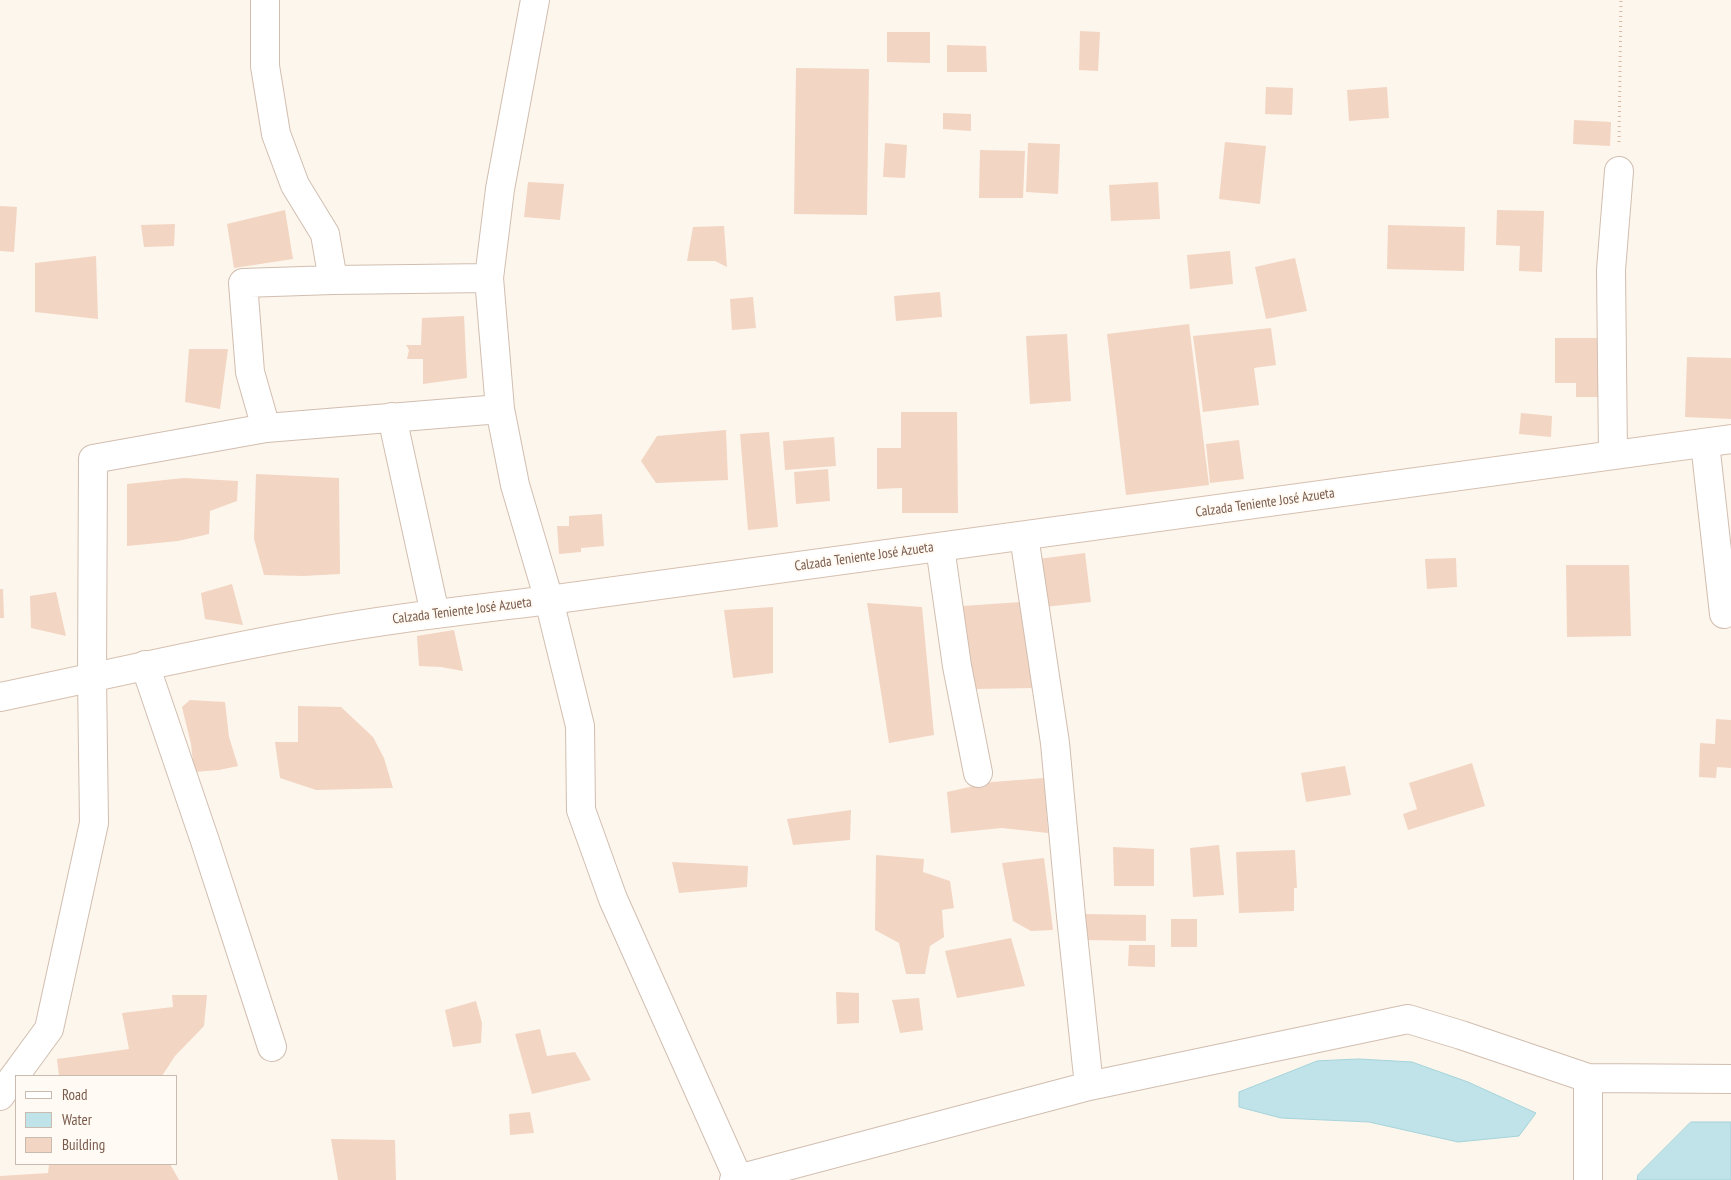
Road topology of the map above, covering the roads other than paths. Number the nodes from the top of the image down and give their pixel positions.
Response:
1 (265, 0) edge
2 (536, 0) edge
3 (1619, 171) road end
4 (489, 278) junction
5 (332, 280) junction
6 (500, 409) junction
7 (392, 417) junction
8 (266, 428) junction
9 (1718, 441) edge
10 (1613, 455) junction
11 (1024, 536) junction
12 (940, 547) junction
13 (550, 600) junction
14 (435, 614) junction
15 (1724, 614) dead end
16 (144, 665) junction
17 (92, 678) junction
18 (0, 697) edge
19 (978, 773) dead end
20 (272, 1047) dead end
21 (15, 1075) edge
22 (15, 1075) edge
23 (1588, 1078) junction
24 (1731, 1079) edge
25 (1089, 1086) junction
26 (0, 1096) edge
27 (736, 1179) edge
28 (1588, 1180) edge

1 - 5 street
2 - 4 street
3 - 10 street
4 - 5 street
4 - 6 street
5 - 8 street
6 - 7 street
6 - 13 street
7 - 8 street
7 - 14 street
8 - 17 street
9 - 10 street, Calzada Teniente José Azueta
9 - 15 street
10 - 11 street, Calzada Teniente José Azueta
11 - 12 street, Calzada Teniente José Azueta
11 - 25 street
12 - 13 street, Calzada Teniente José Azueta
12 - 19 street
13 - 14 street, Calzada Teniente José Azueta
13 - 27 street
14 - 16 street, Calzada Teniente José Azueta
16 - 17 street, Calzada Teniente José Azueta
16 - 20 street
17 - 18 street, Calzada Teniente José Azueta
17 - 22 street
21 - 26 street
23 - 24 street
23 - 25 street
23 - 28 street
25 - 27 street

